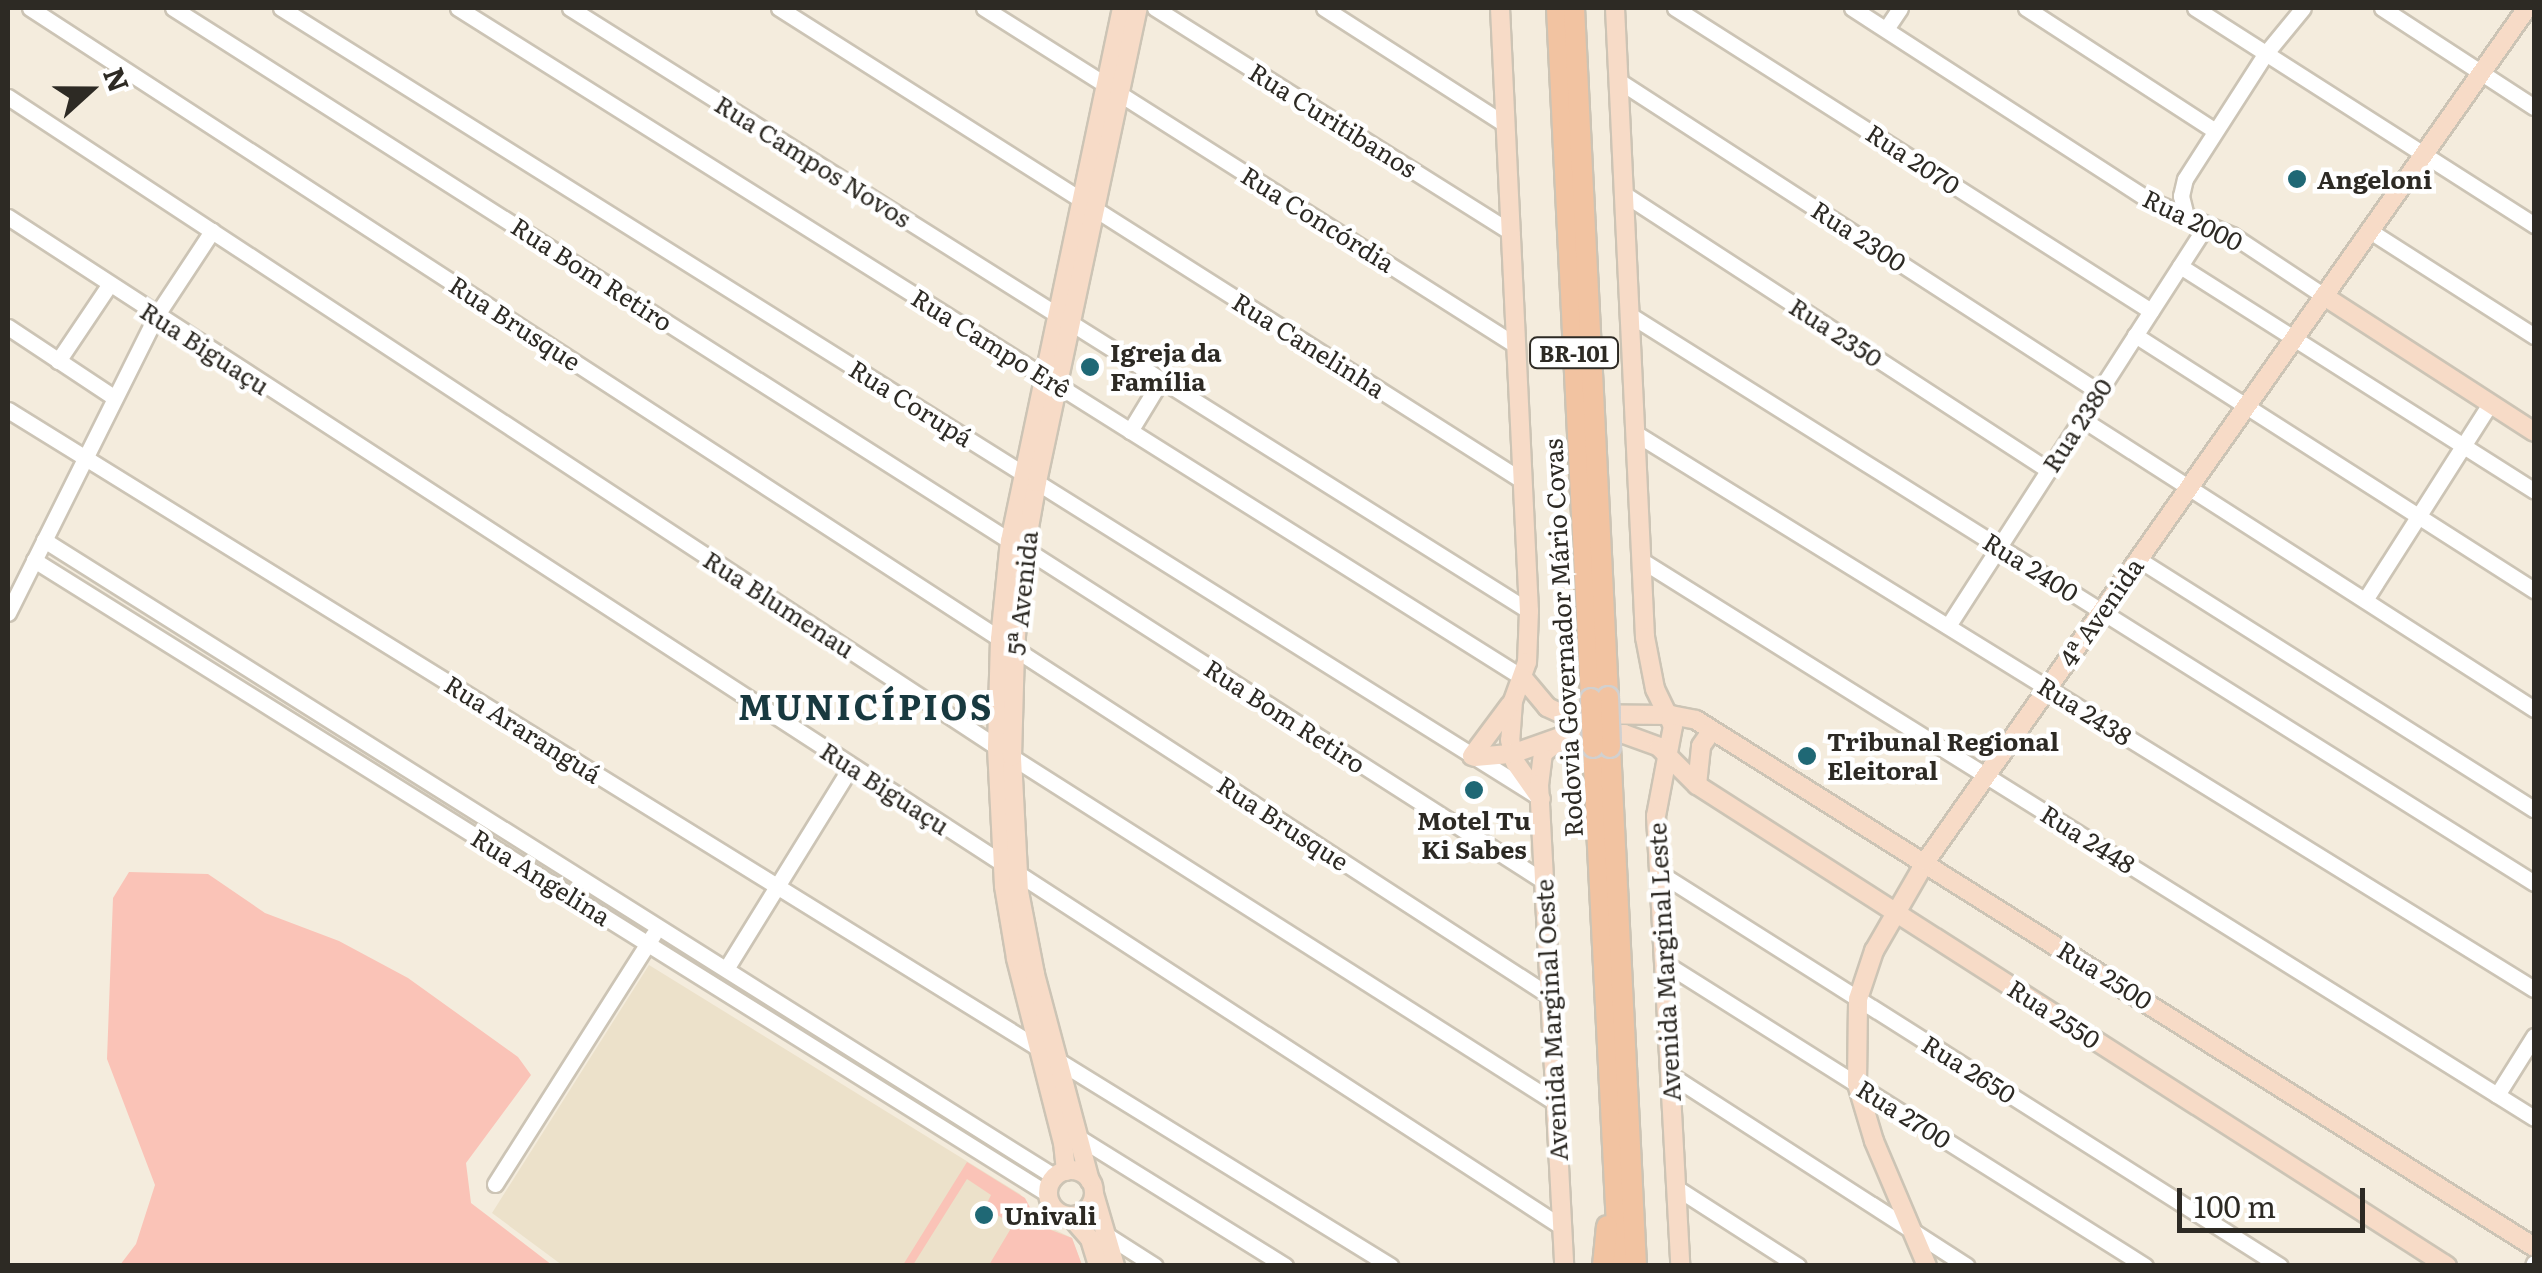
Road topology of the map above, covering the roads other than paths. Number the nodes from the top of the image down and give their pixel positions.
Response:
1 (30, 8) edge
2 (173, 8) edge
3 (281, 8) edge
4 (458, 8) edge
5 (570, 8) edge
6 (778, 8) edge
7 (984, 8) edge
8 (1122, 8) edge
9 (1138, 8) edge
10 (1155, 8) edge
11 (1324, 8) edge
12 (1500, 8) edge
13 (1557, 8) edge
14 (1574, 8) edge
15 (1616, 8) edge
16 (1675, 8) edge
17 (1852, 8) edge
18 (1900, 8) edge
19 (2026, 8) edge
20 (2195, 8) edge
21 (2302, 8) edge
22 (2382, 8) edge
23 (2528, 8) edge
24 (1886, 29) junction
25 (2266, 53) junction
26 (2482, 72) junction
27 (1619, 80) junction
28 (1113, 90) junction
29 (8, 97) edge
30 (2534, 107) edge
31 (1506, 124) junction
32 (2214, 130) junction
33 (2424, 154) junction
34 (1624, 194) junction
35 (1088, 204) junction
36 (2186, 216) junction
37 (8, 217) edge
38 (2207, 224) junction
39 (2534, 225) edge
40 (212, 231) junction
41 (2370, 231) junction
42 (1511, 232) junction
43 (2180, 266) junction
44 (109, 285) junction
45 (2324, 296) junction
46 (2150, 312) junction
47 (1630, 315) junction
48 (156, 316) junction
49 (1064, 318) junction
50 (8, 327) edge
51 (2135, 336) junction
52 (2534, 336) edge
53 (2294, 338) junction
54 (1516, 345) junction
55 (58, 360) junction
56 (1162, 380) junction
57 (1051, 381) junction
58 (2099, 392) junction
59 (115, 398) junction
60 (2490, 404) junction
61 (2246, 406) junction
62 (8, 410) edge
63 (2082, 418) junction
64 (1130, 431) junction
65 (2534, 432) edge
66 (1635, 433) junction
67 (2464, 446) junction
68 (85, 458) junction
69 (2048, 470) junction
70 (1030, 478) junction
71 (1523, 481) junction
72 (2189, 487) junction
73 (2534, 491) edge
74 (2419, 516) junction
75 (44, 540) junction
76 (1018, 545) junction
77 (1999, 547) junction
78 (34, 560) junction
79 (1641, 560) junction
80 (2138, 560) junction
81 (2534, 590) edge
82 (2365, 600) junction
83 (1529, 611) junction
84 (2102, 611) junction
85 (8, 614) edge
86 (1948, 626) junction
87 (1008, 644) junction
88 (1523, 678) junction
89 (2048, 688) junction
90 (1654, 689) junction
91 (1599, 698) junction
92 (1513, 701) junction
93 (2534, 709) edge
94 (1671, 714) junction
95 (1630, 716) junction
96 (1712, 730) junction
97 (1569, 736) junction
98 (1602, 747) junction
99 (1005, 752) junction
100 (1512, 754) junction
101 (1669, 754) junction
102 (1474, 756) junction
103 (851, 766) junction
104 (1986, 775) junction
105 (1696, 785) junction
106 (1540, 798) junction
107 (2534, 809) edge
108 (500, 827) junction
109 (488, 844) junction
110 (1926, 861) junction
111 (1009, 869) junction
112 (1658, 872) junction
113 (1544, 882) junction
114 (2534, 883) edge
115 (777, 886) junction
116 (1894, 912) junction
117 (658, 927) junction
118 (648, 943) junction
119 (1663, 962) junction
120 (726, 970) junction
121 (2534, 989) edge
122 (1550, 996) junction
123 (1858, 999) junction
124 (2534, 1036) edge
125 (1038, 1048) junction
126 (1058, 1060) junction
127 (1670, 1074) junction
128 (1857, 1084) junction
129 (2497, 1095) junction
130 (1556, 1104) junction
131 (2534, 1118) edge
132 (1078, 1137) junction
133 (1614, 1159) junction
134 (1056, 1180) junction
135 (495, 1184) dead end
136 (1676, 1187) junction
137 (1092, 1188) junction
138 (1632, 1190) junction
139 (1070, 1216) junction
140 (1562, 1227) junction
141 (1911, 1230) junction
142 (1106, 1234) junction
143 (2534, 1247) edge
144 (1098, 1266) edge
145 (1115, 1266) edge
146 (1155, 1266) edge
147 (1285, 1266) edge
148 (1390, 1266) edge
149 (1564, 1266) edge
150 (1603, 1266) edge
151 (1619, 1266) edge
152 (1636, 1266) edge
153 (1650, 1266) edge
154 (1680, 1266) edge
155 (1798, 1266) edge
156 (1927, 1266) edge
157 (1967, 1266) edge
158 (2145, 1266) edge
159 (2280, 1266) edge
160 (2447, 1266) edge

1 - 87 street, Rua Brusque
2 - 76 street, Rua Bom Retiro
3 - 70 street, Rua Corupá
4 - 57 street, Rua Campo Erê
5 - 49 street, Rua Campos Novos
6 - 35 street, Rua Canelinha
7 - 28 street, Rua Concórdia
8 - 28 main road, 5ª Avenida
9 - 28 main road, 5ª Avenida
10 - 42 street, Rua Curitibanos
11 - 31 street
12 - 31 main road
13 - 91 highway, Rodovia Governador Mário Covas / BR-101
14 - 91 highway, Rodovia Governador Mário Covas / BR-101
15 - 27 main road
16 - 46 street, Rua 2070
17 - 24 street, Rua 2000
18 - 24 street
19 - 32 street
20 - 25 street
21 - 25 street
22 - 26 street
23 - 26 main road, 4ª Avenida
24 - 36 street, Rua 2000
25 - 32 street
25 - 33 street
26 - 30 street
26 - 33 main road, 4ª Avenida
27 - 34 main road
27 - 58 street, Rua 2300
28 - 35 main road, 5ª Avenida
28 - 54 street, Rua Concórdia
29 - 40 street, Rua Blumenau
31 - 42 main road
32 - 36 street
33 - 39 street
33 - 41 main road, 4ª Avenida
34 - 47 main road
34 - 69 street, Rua 2350
35 - 49 main road, 5ª Avenida
35 - 71 street, Rua Canelinha
36 - 38 street, Rua 2000
37 - 44 street, Rua Biguaçu
38 - 43 street, Rua 2380
38 - 45 street, Rua 2000
40 - 48 street
40 - 99 street, Rua Blumenau
41 - 45 main road, 4ª Avenida
41 - 52 street
42 - 54 main road
43 - 46 street, Rua 2380
43 - 53 street
44 - 48 street, Rua Biguaçu
44 - 55 street
45 - 53 main road, 4ª Avenida
45 - 60 main road, Rua 2000
46 - 51 street, Rua 2380
47 - 66 main road
47 - 77 street, Rua 2400
48 - 59 street
48 - 103 street, Rua Biguaçu
49 - 56 street, Rua Campos Novos
49 - 57 main road, 5ª Avenida
50 - 55 street
51 - 58 street, Rua 2380
51 - 61 street
53 - 61 main road, 4ª Avenida
53 - 67 street
54 - 71 main road
55 - 59 street
56 - 64 street
56 - 83 street, Rua Campos Novos
57 - 64 street, Rua Campo Erê
57 - 70 main road, 5ª Avenida
58 - 63 street, Rua 2380
59 - 68 street
60 - 65 main road, Rua 2000
60 - 67 street
61 - 72 main road, 4ª Avenida
61 - 74 street
62 - 68 street, Rua Araranguá
63 - 69 street, Rua 2380
63 - 72 street
64 - 88 street, Rua Campo Erê
66 - 79 main road
66 - 86 street, Rua 2438
67 - 73 street
67 - 74 street
68 - 75 street
68 - 115 street, Rua Araranguá
69 - 77 street, Rua 2380
70 - 76 main road, 5ª Avenida
70 - 102 street, Rua Corupá
71 - 83 main road
72 - 80 main road, 4ª Avenida
72 - 82 street
74 - 81 street
74 - 82 street
75 - 78 street
75 - 108 street, Rua Angelina
76 - 87 main road, 5ª Avenida
76 - 113 street, Rua Bom Retiro
77 - 84 street, Rua 2400
77 - 86 street, Rua 2380
78 - 85 street
78 - 109 street, Rua Angelina
79 - 90 main road
79 - 104 street, Rua 2448
80 - 84 main road, 4ª Avenida
80 - 107 street
82 - 93 street
83 - 88 main road
84 - 89 main road, 4ª Avenida
84 - 114 street, Rua 2400
86 - 89 street, Rua 2438
87 - 99 main road, 5ª Avenida
87 - 122 street, Rua Brusque
88 - 92 main road
88 - 95 main road
89 - 104 main road, 4ª Avenida
89 - 121 street, Rua 2438
90 - 94 main road
90 - 95 main road
91 - 98 highway, Rodovia Governador Mário Covas / BR-101, bridge
92 - 100 main road
92 - 102 main road
94 - 95 main road
94 - 96 main road, Rua 2500
94 - 101 main road, Avenida Marginal Leste
96 - 105 main road
96 - 110 main road, Rua 2500
97 - 100 main road
97 - 101 main road
97 - 106 main road
98 - 133 highway, Rodovia Governador Mário Covas / BR-101
98 - 138 highway, Rodovia Governador Mário Covas / BR-101
99 - 111 main road, 5ª Avenida
99 - 130 street, Rua Blumenau
100 - 102 main road
100 - 106 main road, Avenida Marginal Oeste
101 - 105 main road, Rua 2550
101 - 112 main road, Avenida Marginal Leste
102 - 106 street, Rua Corupá
103 - 111 street, Rua Biguaçu
103 - 115 street
104 - 110 main road, 4ª Avenida
104 - 129 street, Rua 2448
105 - 116 main road, Rua 2550
106 - 113 main road, Avenida Marginal Oeste
108 - 109 street
108 - 117 street, Rua Angelina
109 - 118 street, Rua Angelina
110 - 116 main road, 4ª Avenida
110 - 143 main road, Rua 2500
111 - 125 main road, 5ª Avenida
111 - 126 main road, 5ª Avenida
111 - 140 street, Rua Biguaçu
112 - 119 main road, Avenida Marginal Leste
112 - 123 street, Rua 2650
113 - 122 main road, Avenida Marginal Oeste
115 - 120 street
115 - 125 street, Rua Araranguá
116 - 123 main road, 4ª Avenida
116 - 160 main road, Rua 2550
117 - 118 street
117 - 120 street, Rua Angelina
118 - 134 street, Rua Angelina
118 - 135 street
119 - 127 main road, Avenida Marginal Leste
119 - 128 street, Rua 2700
120 - 134 street, Rua Angelina
122 - 130 main road, Avenida Marginal Oeste
123 - 128 main road, 4ª Avenida
123 - 159 street, Rua 2650
124 - 129 street
125 - 134 main road, 5ª Avenida
126 - 132 main road, 5ª Avenida
126 - 148 street
127 - 136 main road, Avenida Marginal Leste
127 - 141 street
128 - 141 main road, 4ª Avenida
128 - 158 street, Rua 2700
129 - 131 street, Rua 2448
130 - 140 main road, Avenida Marginal Oeste
132 - 137 main road, 5ª Avenida
132 - 147 street
133 - 150 highway
133 - 151 highway, Rodovia Governador Mário Covas / BR-101
134 - 137 main road
134 - 139 main road
136 - 154 main road, Avenida Marginal Leste
136 - 155 street
137 - 139 main road
137 - 142 main road, 5ª Avenida
138 - 152 highway, Rodovia Governador Mário Covas / BR-101
138 - 153 highway
139 - 144 main road
140 - 149 main road, Avenida Marginal Oeste
141 - 156 main road, 4ª Avenida
141 - 157 street
142 - 145 main road, 5ª Avenida
142 - 146 street

